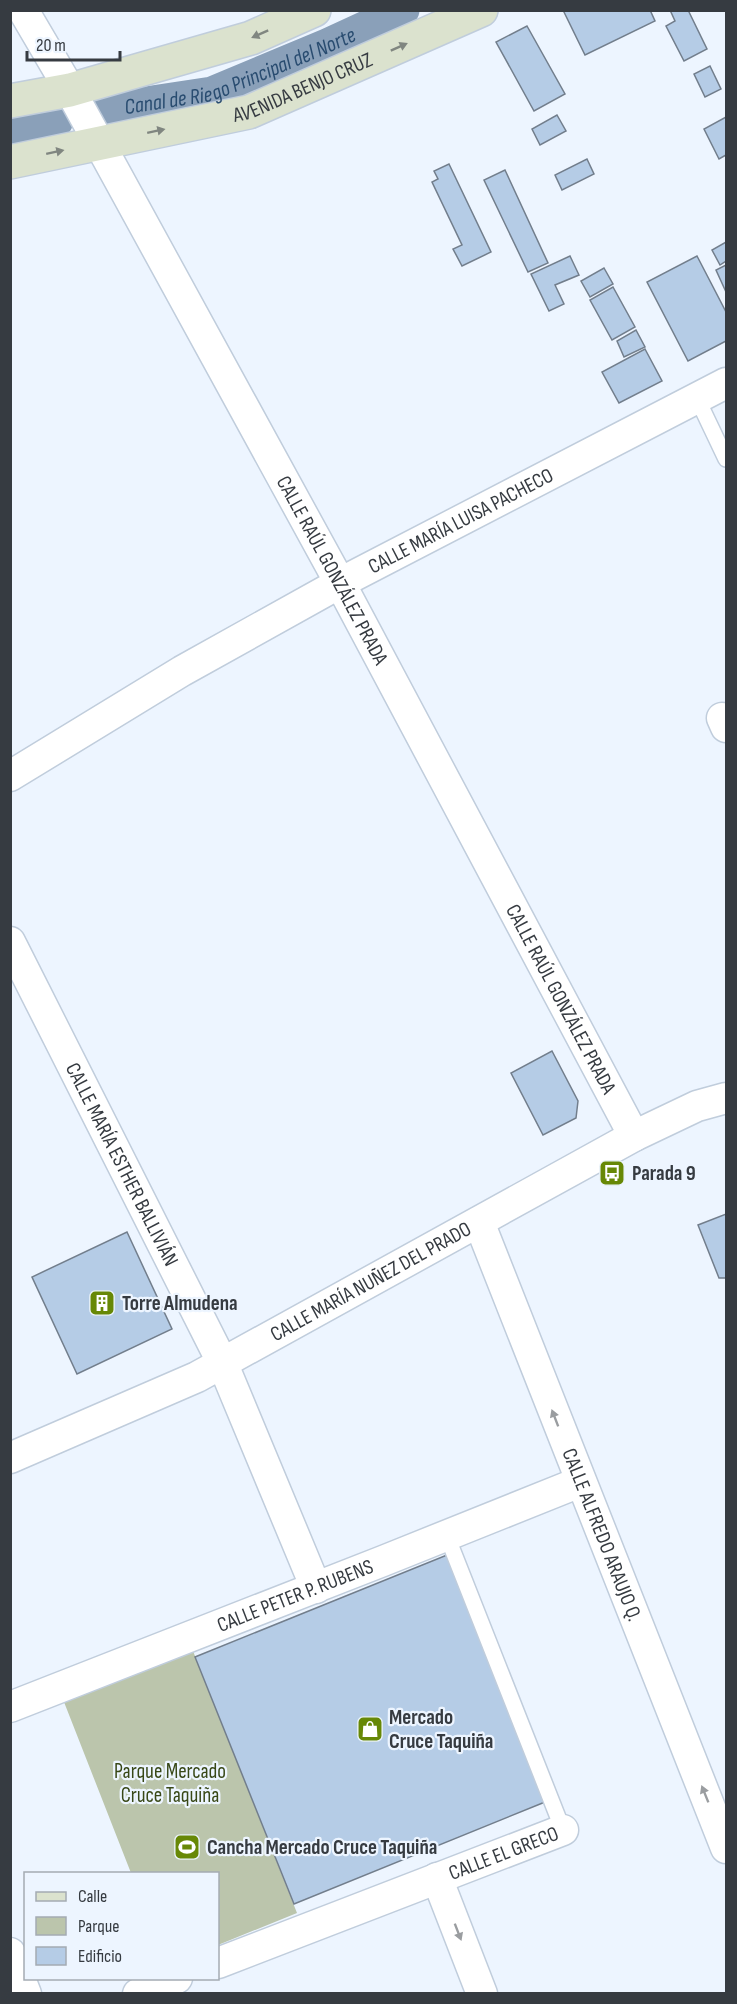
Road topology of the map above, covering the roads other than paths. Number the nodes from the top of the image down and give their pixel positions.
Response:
1 (23, 10) edge
2 (314, 10) edge
3 (481, 10) edge
4 (70, 90) junction
5 (10, 101) edge
6 (99, 143) junction
7 (10, 162) edge
8 (726, 383) edge
9 (697, 398) junction
10 (726, 459) edge
11 (340, 583) junction
12 (10, 776) edge
13 (10, 942) edge
14 (726, 1098) edge
15 (634, 1136) junction
16 (479, 1222) junction
17 (222, 1362) junction
18 (10, 1458) edge
19 (580, 1482) junction
20 (447, 1536) junction
21 (316, 1588) junction
22 (10, 1707) edge
23 (563, 1830) joint
24 (726, 1848) edge
25 (437, 1878) junction
26 (10, 1953) edge
27 (219, 1963) edge
28 (172, 1980) edge
29 (26, 1994) edge
30 (138, 1994) edge
31 (482, 1994) edge

1 - 4 street, CALLE RAÚL GONZÁLEZ PRADA
2 -> 4 main road
6 -> 3 main road, AVENIDA BENJO CRUZ
4 - 5 main road
4 - 6 street, CALLE RAÚL GONZÁLEZ PRADA
7 -> 6 main road, AVENIDA BENJO CRUZ
6 - 11 street, CALLE RAÚL GONZÁLEZ PRADA
8 - 9 street, CALLE MARÍA LUISA PACHECO
9 - 10 lane
9 - 11 street, CALLE MARÍA LUISA PACHECO
11 - 12 street, CALLE MARÍA LUISA PACHECO
11 - 15 street, CALLE RAÚL GONZÁLEZ PRADA
13 - 17 street, CALLE MARÍA ESTHER BALLIVIÁN
14 - 15 street, CALLE MARÍA NUÑEZ DEL PRADO
15 - 16 street, CALLE MARÍA NUÑEZ DEL PRADO
16 - 17 street, CALLE MARÍA NUÑEZ DEL PRADO
19 -> 16 street, CALLE ALFREDO ARAUJO Q.
17 - 18 street, CALLE MARÍA NUÑEZ DEL PRADO
17 - 21 street, CALLE MARÍA ESTHER BALLIVIÁN
19 - 20 street, CALLE PETER P. RUBENS
24 -> 19 street, CALLE ALFREDO ARAUJO Q.
20 - 21 street, CALLE PETER P. RUBENS
20 - 23 lane, CALLE EL GRECO
21 - 22 street, CALLE PETER P. RUBENS
23 - 25 street, CALLE EL GRECO
25 - 27 street, CALLE EL GRECO
25 -> 31 street
26 - 29 street
28 - 30 street

